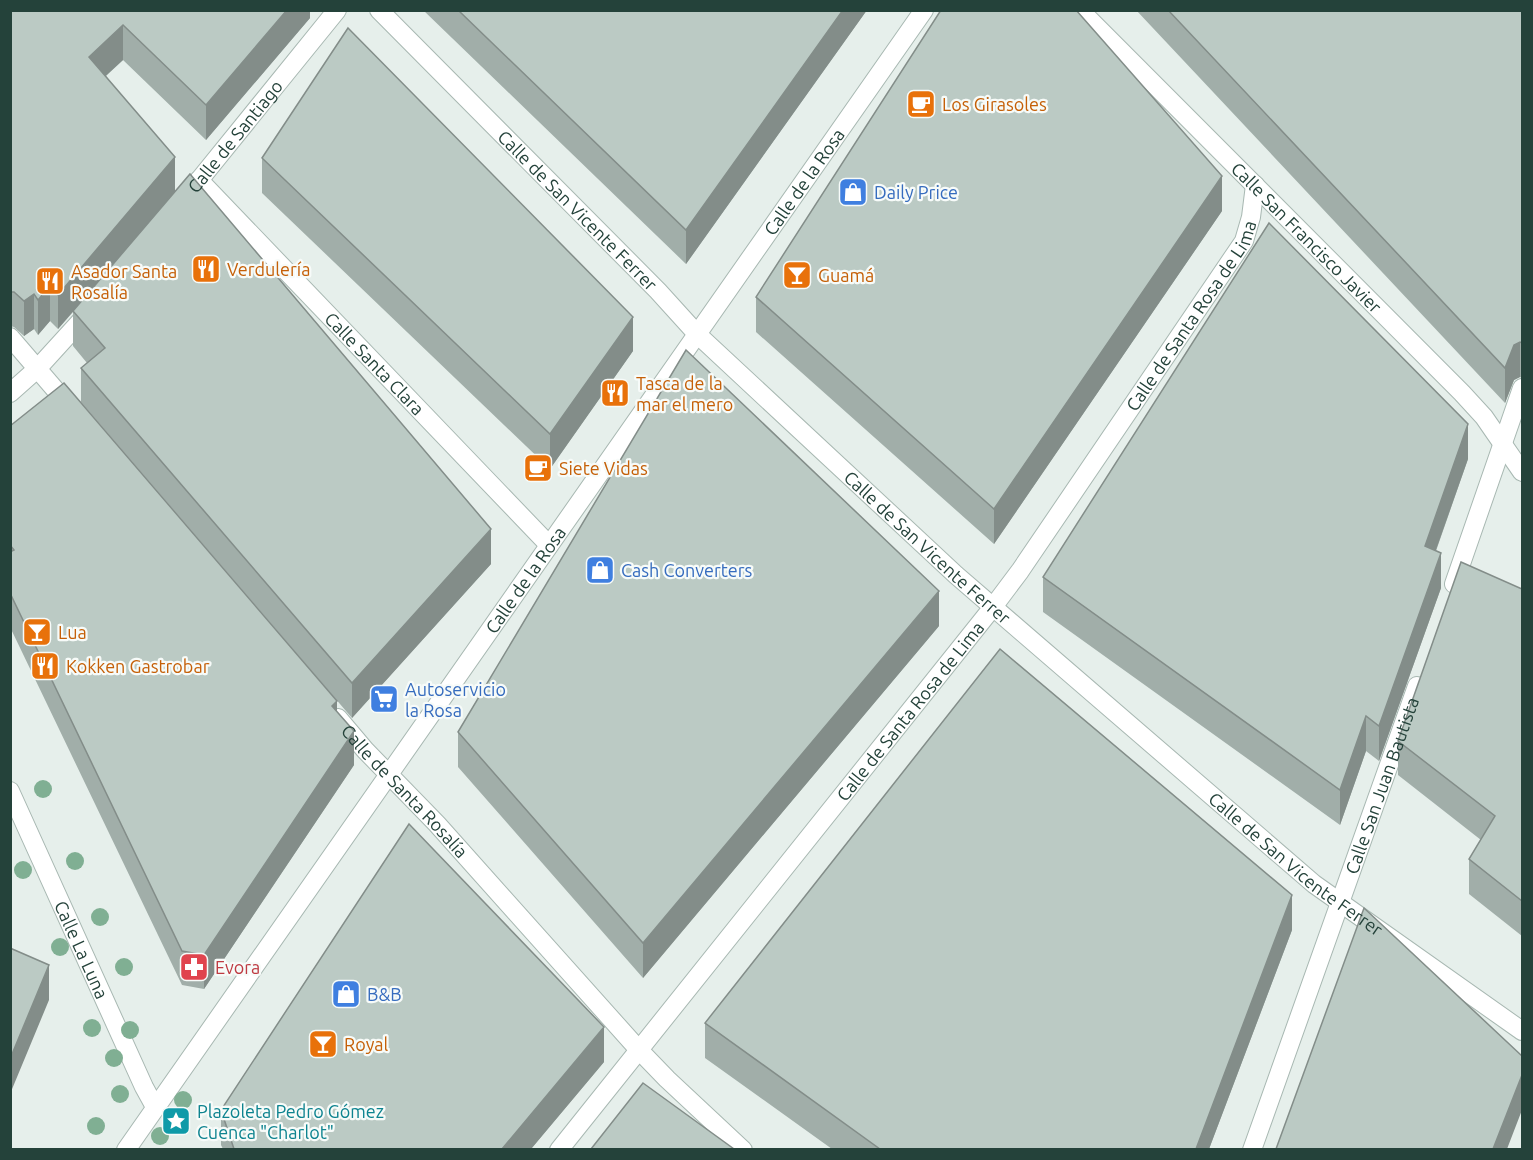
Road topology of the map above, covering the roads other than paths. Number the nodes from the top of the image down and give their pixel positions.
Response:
1 (337, 10) edge
2 (379, 10) edge
3 (924, 10) edge
4 (1080, 10) edge
5 (200, 180) junction
6 (1255, 185) junction
7 (178, 206) edge
8 (98, 301) edge
9 (697, 334) junction
10 (10, 337) edge
11 (37, 369) junction
12 (1522, 388) edge
13 (10, 393) edge
14 (81, 420) edge
15 (1504, 444) junction
16 (1522, 472) edge
17 (549, 545) junction
18 (1448, 601) edge
19 (993, 607) junction
20 (1424, 668) edge
21 (327, 705) edge
22 (389, 775) junction
23 (10, 791) edge
24 (1339, 903) junction
25 (1522, 1031) edge
26 (639, 1050) junction
27 (155, 1107) junction
28 (126, 1149) edge
29 (559, 1149) edge
30 (743, 1149) edge
31 (1252, 1149) edge

1 - 5 street, Calle de Santiago
2 - 9 street, Calle de San Vicente Ferrer
3 - 9 street, Calle de la Rosa
4 - 6 street, Calle San Francisco Javier
5 - 7 street, Calle de Santiago
5 - 17 street, Calle Santa Clara
6 - 15 street, Calle San Francisco Javier
6 - 19 street, Calle de Santa Rosa de Lima
8 - 11 street
9 - 17 street, Calle de la Rosa
9 - 19 street, Calle de San Vicente Ferrer
10 - 11 street
11 - 13 street
11 - 14 street
12 - 15 street
15 - 16 street, Calle San Francisco Javier
15 - 18 street
17 - 22 street, Calle de la Rosa
19 - 24 street, Calle de San Vicente Ferrer
19 - 26 street, Calle de Santa Rosa de Lima
20 - 24 street, Calle San Juan Bautista
21 - 22 street, Calle de Santa Rosalía
22 - 26 street, Calle de Santa Rosalía
22 - 27 street, Calle de la Rosa
23 - 27 street, Calle La Luna
24 - 25 street, Calle de San Vicente Ferrer
24 - 31 street, Calle San Juan Bautista
26 - 29 street, Calle de Santa Rosa de Lima
26 - 30 street, Calle de Santa Rosalía
27 - 28 street, Calle de la Rosa

